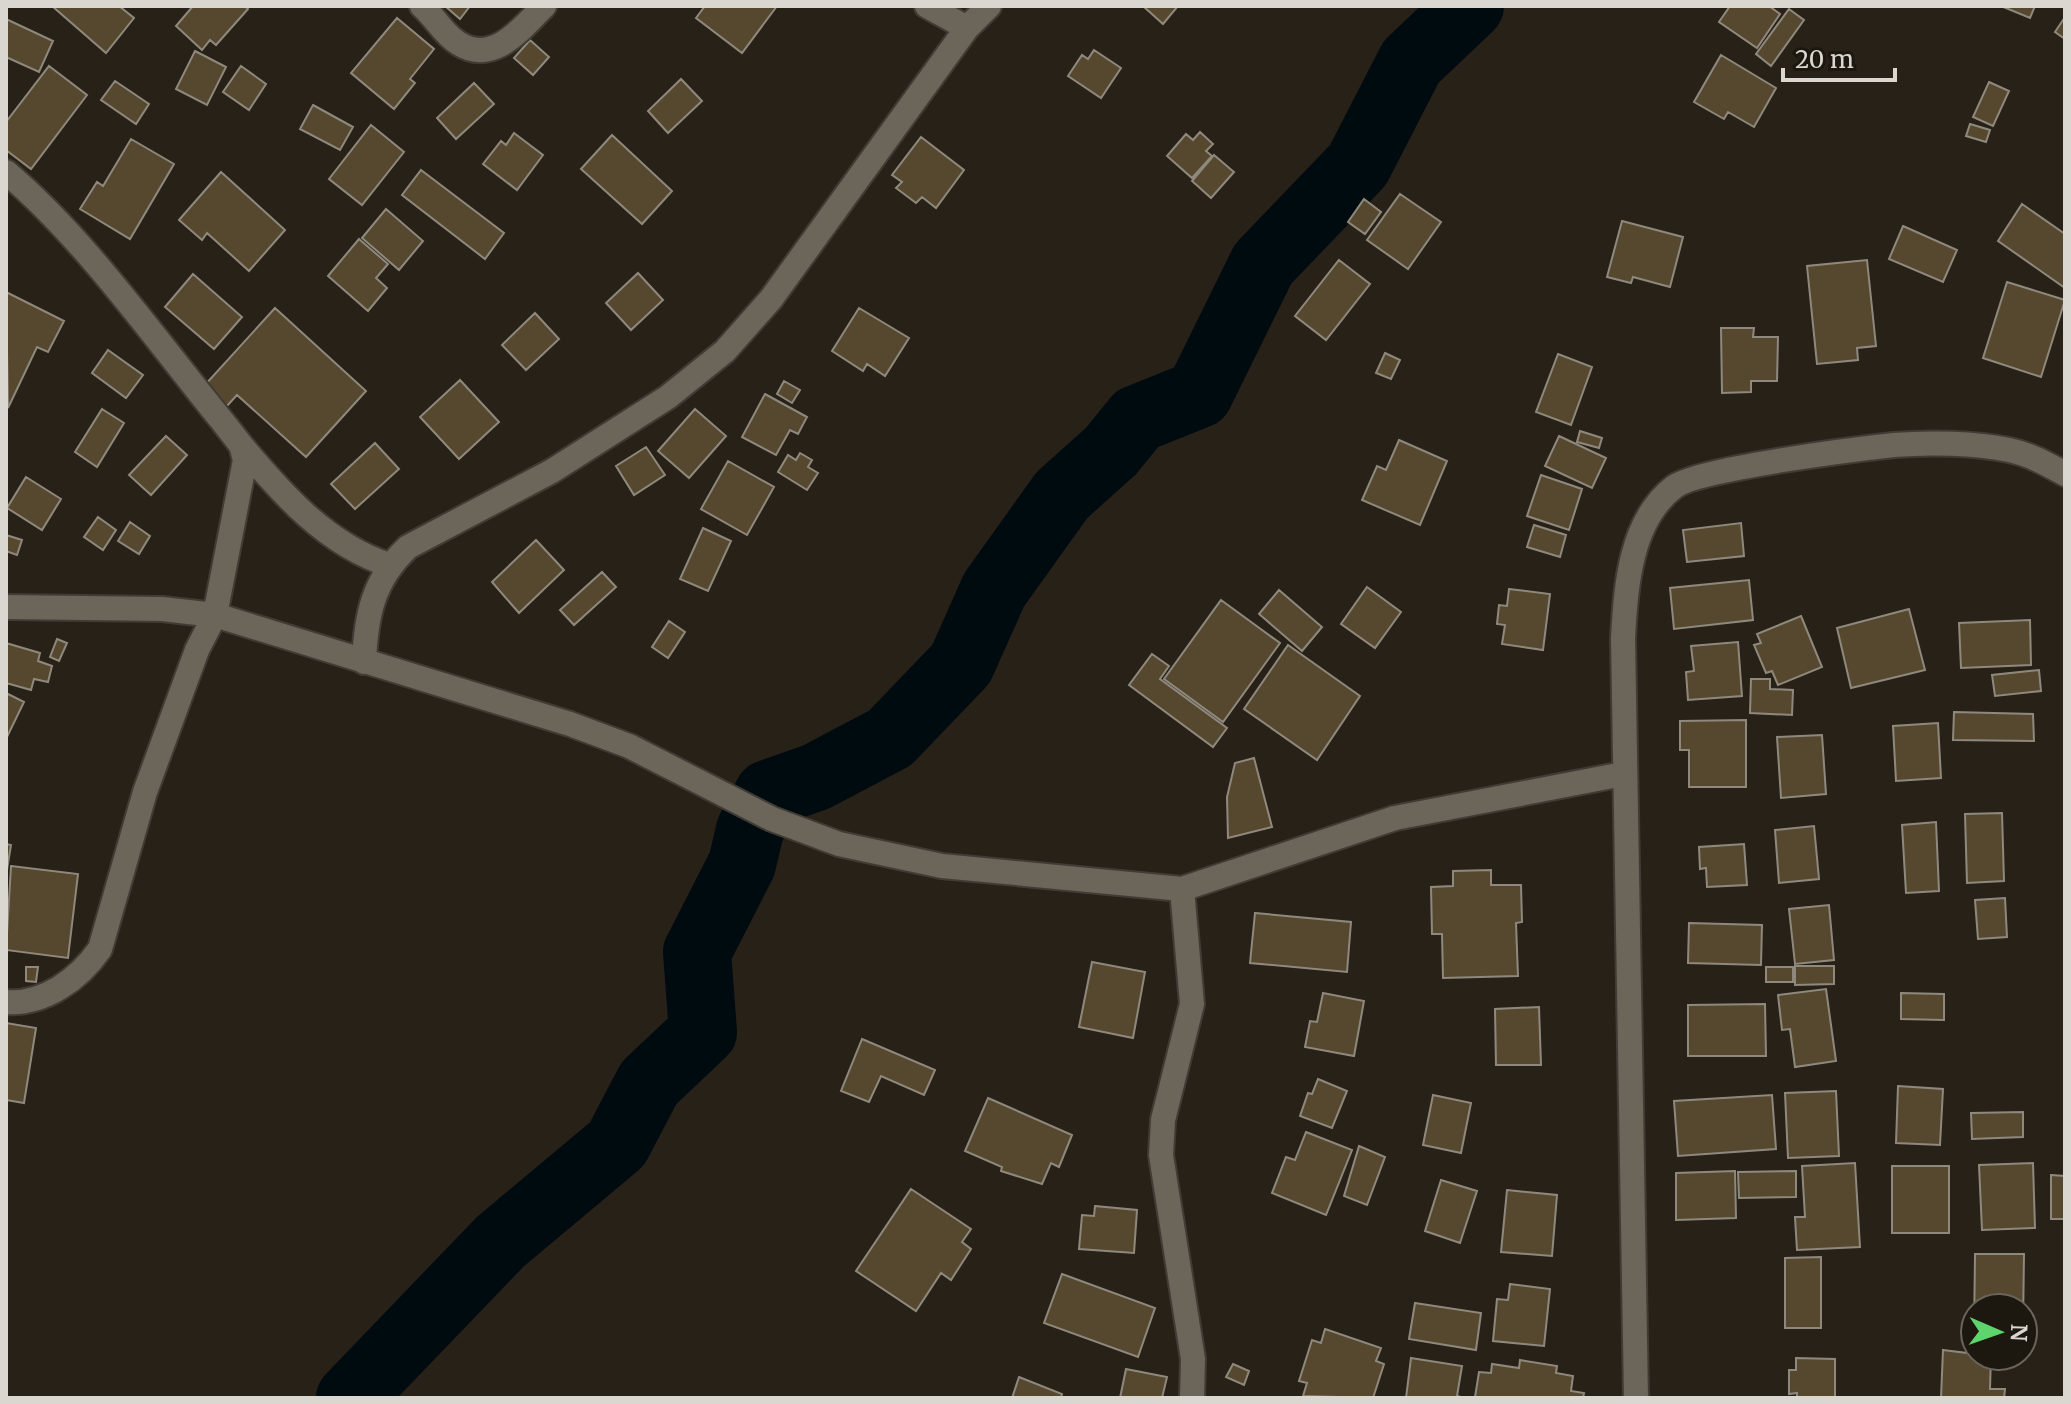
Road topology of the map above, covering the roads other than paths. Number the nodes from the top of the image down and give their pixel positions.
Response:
1 (422, 6) edge
2 (544, 6) edge
3 (927, 6) edge
4 (989, 6) edge
5 (967, 28) junction
6 (6, 172) edge
7 (241, 445) junction
8 (2065, 474) edge
9 (389, 565) junction
10 (6, 607) edge
11 (215, 615) junction
12 (364, 662) junction
13 (1623, 774) junction
14 (1182, 889) junction
15 (6, 1002) edge
16 (1192, 1398) edge
17 (1636, 1398) edge

1 - 2 street
3 - 5 street
4 - 5 street
5 - 9 street
6 - 7 street
7 - 9 street
7 - 11 street
8 - 13 street
9 - 12 street
10 - 11 street
11 - 12 street
11 - 15 street
12 - 14 street
13 - 14 street
13 - 17 street
14 - 16 street

